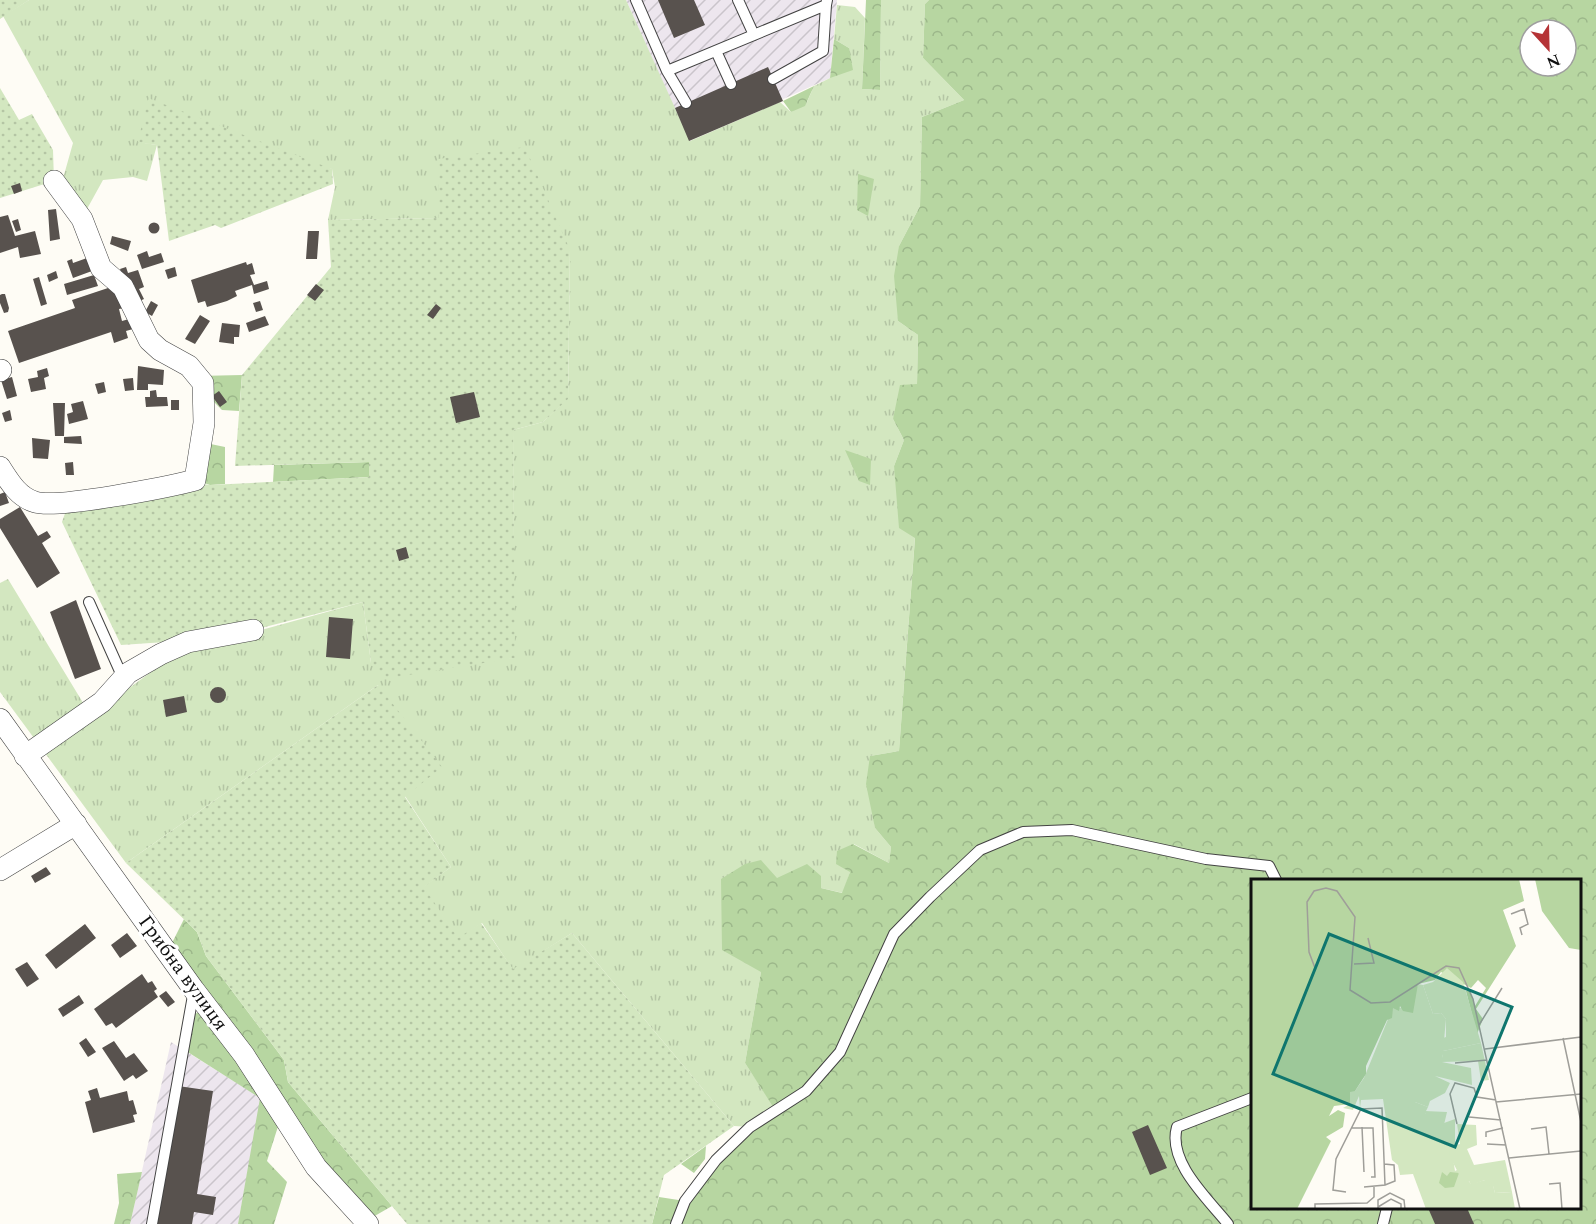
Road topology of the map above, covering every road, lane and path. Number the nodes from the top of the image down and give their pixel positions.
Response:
1 (636, 0) edge
2 (738, 0) edge
3 (826, 3) edge
4 (754, 35) junction
5 (716, 51) junction
6 (668, 71) junction
7 (773, 79) dead end
8 (731, 84) dead end
9 (686, 103) dead end
10 (54, 181) dead end
11 (0, 467) edge
12 (89, 602) dead end
13 (253, 630) dead end
14 (123, 678) junction
15 (0, 719) edge
16 (25, 756) junction
17 (76, 824) junction
18 (0, 870) edge
19 (1276, 879) edge
20 (194, 990) junction
21 (1251, 1098) edge
22 (1387, 1209) edge
23 (152, 1224) edge
24 (368, 1224) edge
25 (676, 1224) edge
26 (1228, 1224) edge
27 (1383, 1224) edge

1 - 6 lane
2 - 4 lane
3 - 4 lane
3 - 7 lane
4 - 5 lane
5 - 6 lane
5 - 8 lane
6 - 9 lane
10 - 11 street
12 - 14 lane
13 - 14 street
14 - 16 street
15 - 16 street, Грибна вулиця
16 - 17 street, Грибна вулиця
17 - 18 street
17 - 20 street, Грибна вулиця
19 - 25 lane
20 - 23 lane
20 - 24 street, Грибна вулиця
21 - 26 lane
22 - 27 lane

